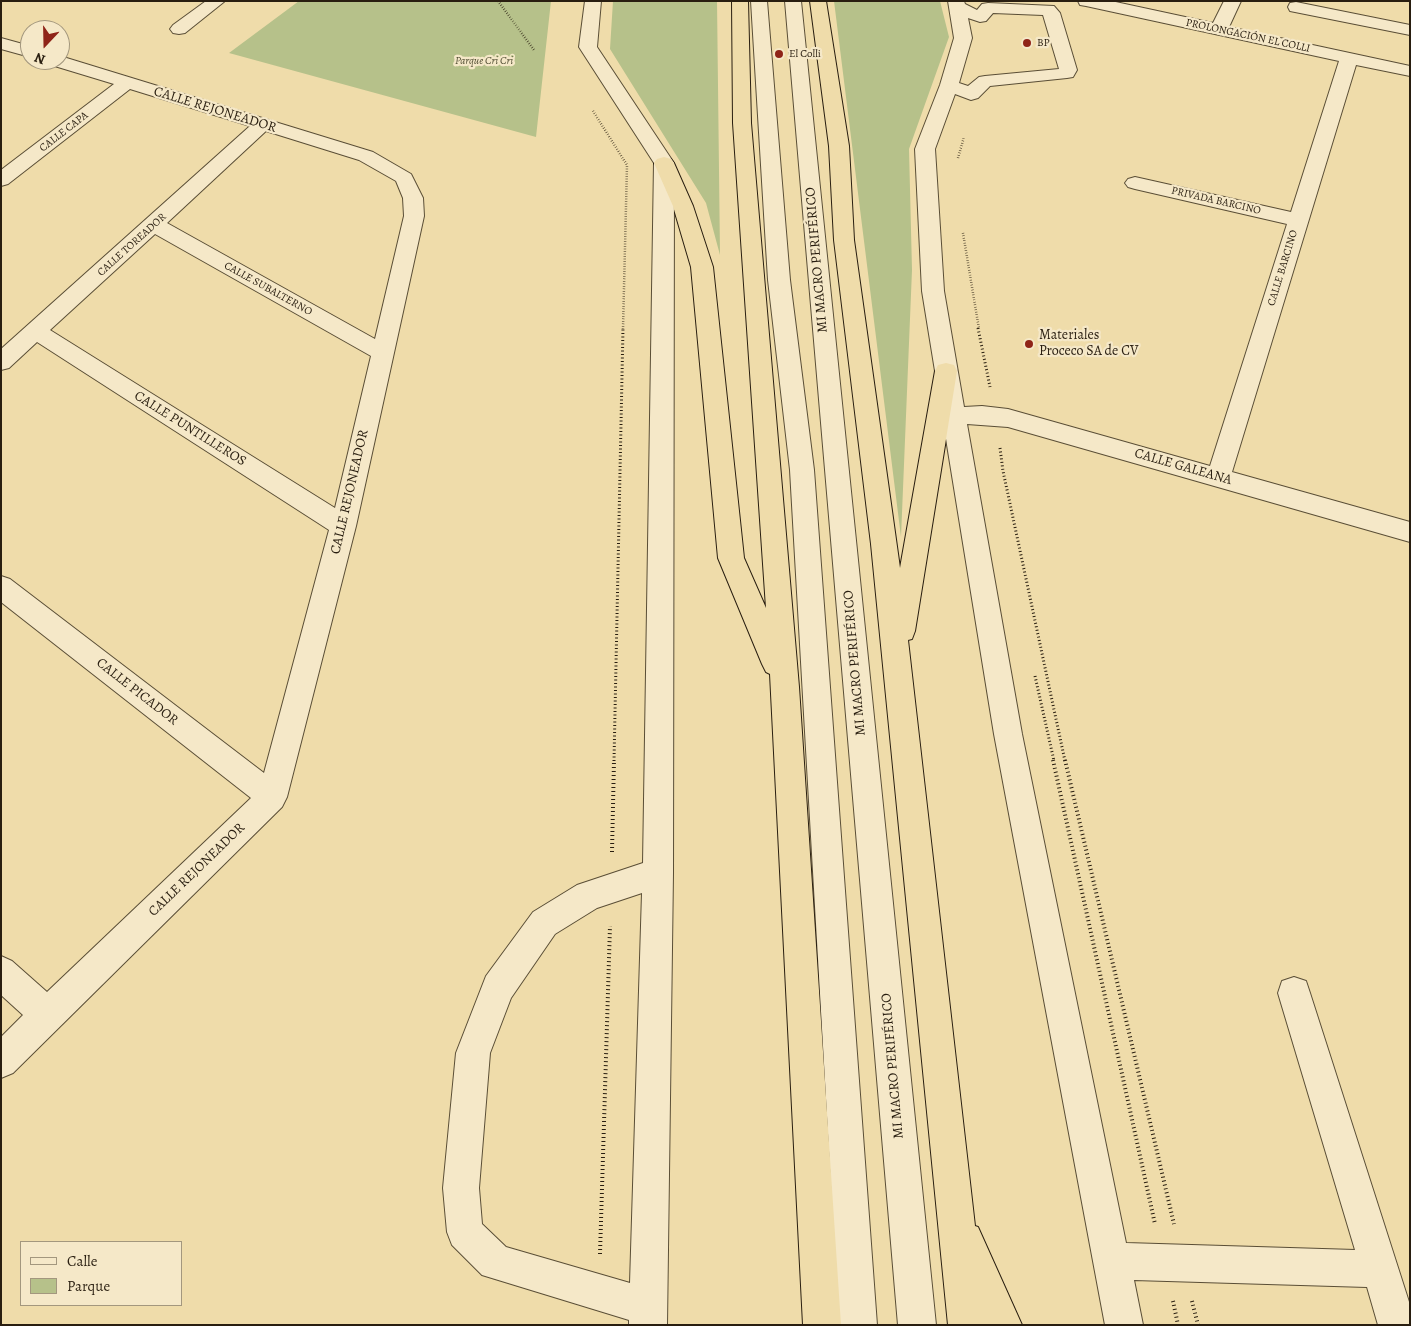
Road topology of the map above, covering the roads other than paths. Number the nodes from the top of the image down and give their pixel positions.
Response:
1 (217, 1) edge
2 (593, 1) edge
3 (740, 1) edge
4 (759, 1) edge
5 (793, 1) edge
6 (818, 1) edge
7 (1086, 1) edge
8 (1233, 1) edge
9 (957, 4) edge
10 (1296, 7) dead end
11 (179, 29) dead end
12 (1219, 29) junction
13 (1410, 30) edge
14 (1, 43) edge
15 (20, 49) edge
16 (1349, 58) junction
17 (70, 65) edge
18 (1410, 71) edge
19 (127, 83) junction
20 (949, 85) junction
21 (262, 126) junction
22 (664, 163) junction
23 (1, 180) edge
24 (1135, 183) dead end
25 (1298, 220) junction
26 (155, 225) junction
27 (36, 331) junction
28 (381, 352) junction
29 (1, 362) edge
30 (946, 371) junction
31 (954, 416) junction
32 (1218, 478) junction
33 (343, 526) junction
34 (1410, 532) edge
35 (1, 587) edge
36 (896, 664) junction
37 (785, 687) junction
38 (272, 798) junction
39 (658, 873) junction
40 (1, 972) edge
41 (1294, 993) dead end
42 (47, 1015) junction
43 (1, 1061) edge
44 (955, 1218) junction
45 (1113, 1261) junction
46 (1380, 1270) junction
47 (648, 1316) edge
48 (822, 1325) edge
49 (858, 1325) edge
50 (917, 1325) edge
51 (967, 1325) edge
52 (1004, 1325) edge
53 (1124, 1325) edge
54 (1397, 1325) edge

1 - 11 street
2 - 22 street
3 - 37 highway
4 - 49 street
5 - 50 street, MI MACRO PERIFÉRICO
6 - 36 highway
7 - 12 street, PROLONGACIÓN EL COLLI
8 - 12 street
9 - 20 street
9 - 20 street
10 - 13 street
12 - 16 street, PROLONGACIÓN EL COLLI
14 - 15 street
16 - 18 street, PROLONGACIÓN EL COLLI
16 - 25 street, CALLE BARCINO
17 - 19 street, CALLE REJONEADOR
19 - 21 street, CALLE REJONEADOR
19 - 23 street, CALLE CAPA
20 - 30 street
21 - 26 street, CALLE TOREADOR
21 - 28 street, CALLE REJONEADOR
22 - 37 highway
22 - 39 street
24 - 25 street, PRIVADA BARCINO
25 - 32 street, CALLE BARCINO
26 - 27 street, CALLE TOREADOR
26 - 28 street, CALLE SUBALTERNO
27 - 29 street, CALLE TOREADOR
27 - 33 street, CALLE PUNTILLEROS
28 - 33 street, CALLE REJONEADOR
30 - 31 street
30 - 36 highway
31 - 32 street, CALLE GALEANA
31 - 45 street
32 - 34 street, CALLE GALEANA
33 - 38 street, CALLE REJONEADOR
35 - 38 street, CALLE PICADOR
36 - 44 highway
37 - 48 highway
38 - 42 street, CALLE REJONEADOR
39 - 47 street
39 - 47 street
40 - 42 street
41 - 46 street
42 - 43 street, CALLE REJONEADOR
44 - 51 highway
44 - 52 highway
45 - 46 street
45 - 53 street
46 - 54 street

